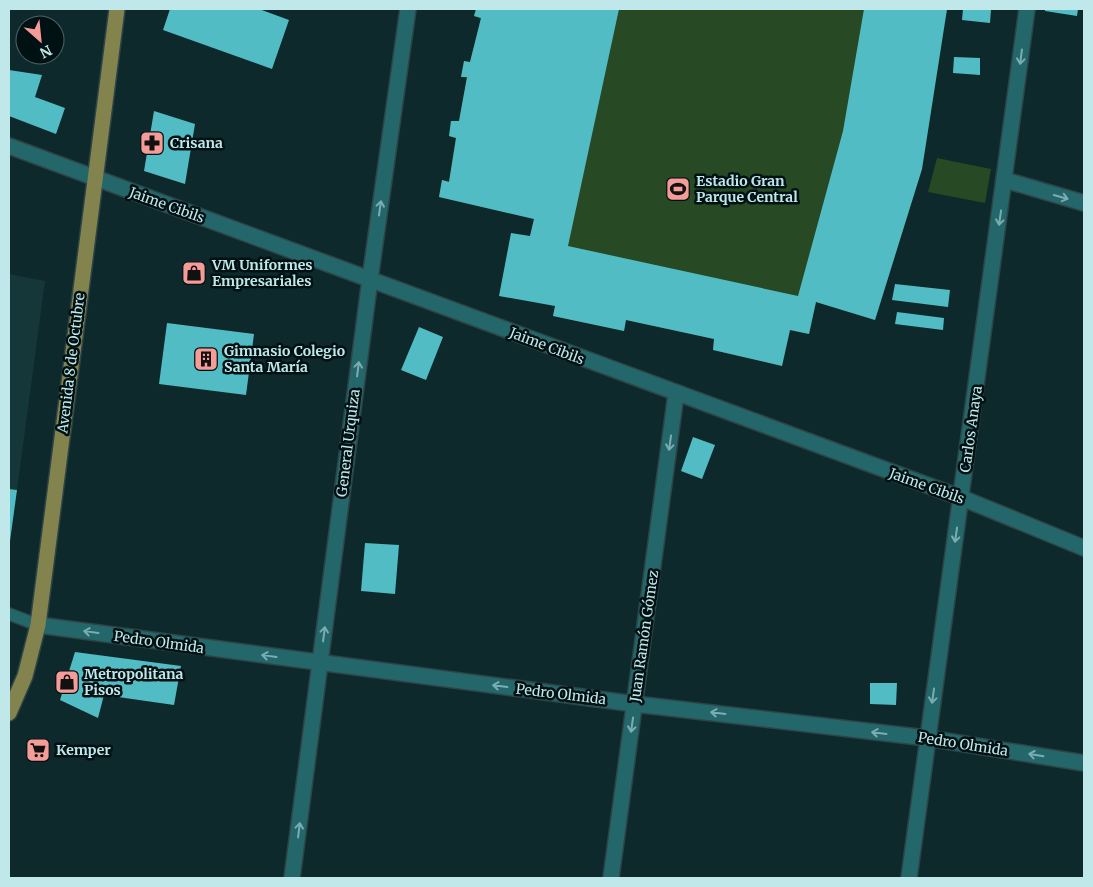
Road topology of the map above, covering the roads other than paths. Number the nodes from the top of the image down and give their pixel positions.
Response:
1 (117, 9) edge
2 (408, 9) edge
3 (1027, 9) edge
4 (9, 146) edge
5 (95, 179) junction
6 (1005, 180) junction
7 (1084, 203) edge
8 (370, 278) junction
9 (676, 394) junction
10 (962, 498) junction
11 (1084, 548) edge
12 (9, 614) edge
13 (38, 625) junction
14 (320, 663) junction
15 (635, 704) junction
16 (9, 713) edge
17 (927, 738) junction
18 (1084, 763) edge
19 (292, 878) edge
20 (611, 878) edge
21 (909, 878) edge

1 - 5 main road, Avenida 8 de Octubre
8 -> 2 street, General Urquiza
3 -> 6 street, Carlos Anaya
4 - 5 street, Jaime Cibils
5 - 8 street, Jaime Cibils
5 - 13 main road, Avenida 8 de Octubre
6 -> 7 street
6 -> 10 street, Carlos Anaya
8 - 9 street, Jaime Cibils
14 -> 8 street, General Urquiza
9 - 10 street, Jaime Cibils
9 -> 15 street, Juan Ramón Gómez
10 - 11 street, Jaime Cibils
10 -> 17 street, Carlos Anaya
12 - 13 lane
14 -> 13 street, Pedro Olmida
13 - 16 main road, Avenida 8 de Octubre
15 -> 14 street, Pedro Olmida
19 -> 14 street, General Urquiza
17 -> 15 street, Pedro Olmida
15 -> 20 street, Juan Ramón Gómez
18 -> 17 street, Pedro Olmida
17 - 21 street, Carlos Anaya

